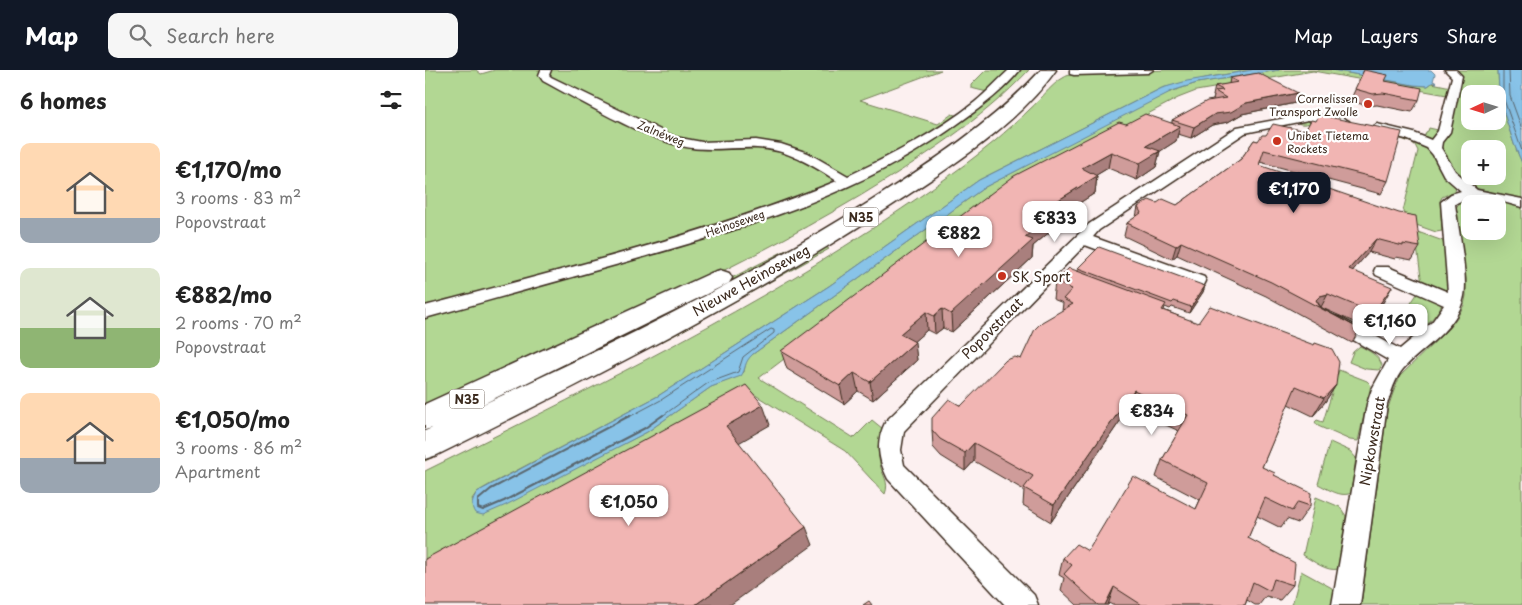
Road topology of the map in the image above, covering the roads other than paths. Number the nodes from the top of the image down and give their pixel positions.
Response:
1 (546, 70) edge
2 (1015, 70) edge
3 (1035, 70) edge
4 (1049, 70) edge
5 (1148, 70) edge
6 (1450, 70) edge
7 (1074, 72) dead end
8 (1435, 148) junction
9 (846, 181) junction
10 (1474, 195) edge
11 (1461, 196) edge
12 (1506, 200) edge
13 (1520, 202) edge
14 (1082, 238) junction
15 (1049, 271) junction
16 (1382, 272) dead end
17 (1067, 278) edge
18 (1198, 281) edge
19 (1454, 301) junction
20 (425, 312) edge
21 (1320, 315) edge
22 (1402, 358) junction
23 (425, 418) edge
24 (425, 446) edge
25 (1024, 605) edge
26 (1346, 605) edge

1 - 9 street, Zalnéweg
2 - 9 street, Heinoseweg
3 - 23 highway, Nieuwe Heinoseweg / N35
4 - 24 highway, Nieuwe Heinoseweg / N35
5 - 7 street
6 - 8 street
8 - 10 street
8 - 14 street, Popovstraat
9 - 20 street, Heinoseweg
11 - 19 street, Nipkowstraat
12 - 13 street, Nipkowstraat
14 - 15 street, Popovstraat
14 - 18 street
15 - 17 street
15 - 25 street, Popovstraat
16 - 19 street
19 - 22 street, Nipkowstraat
21 - 22 street
22 - 26 street, Nipkowstraat

